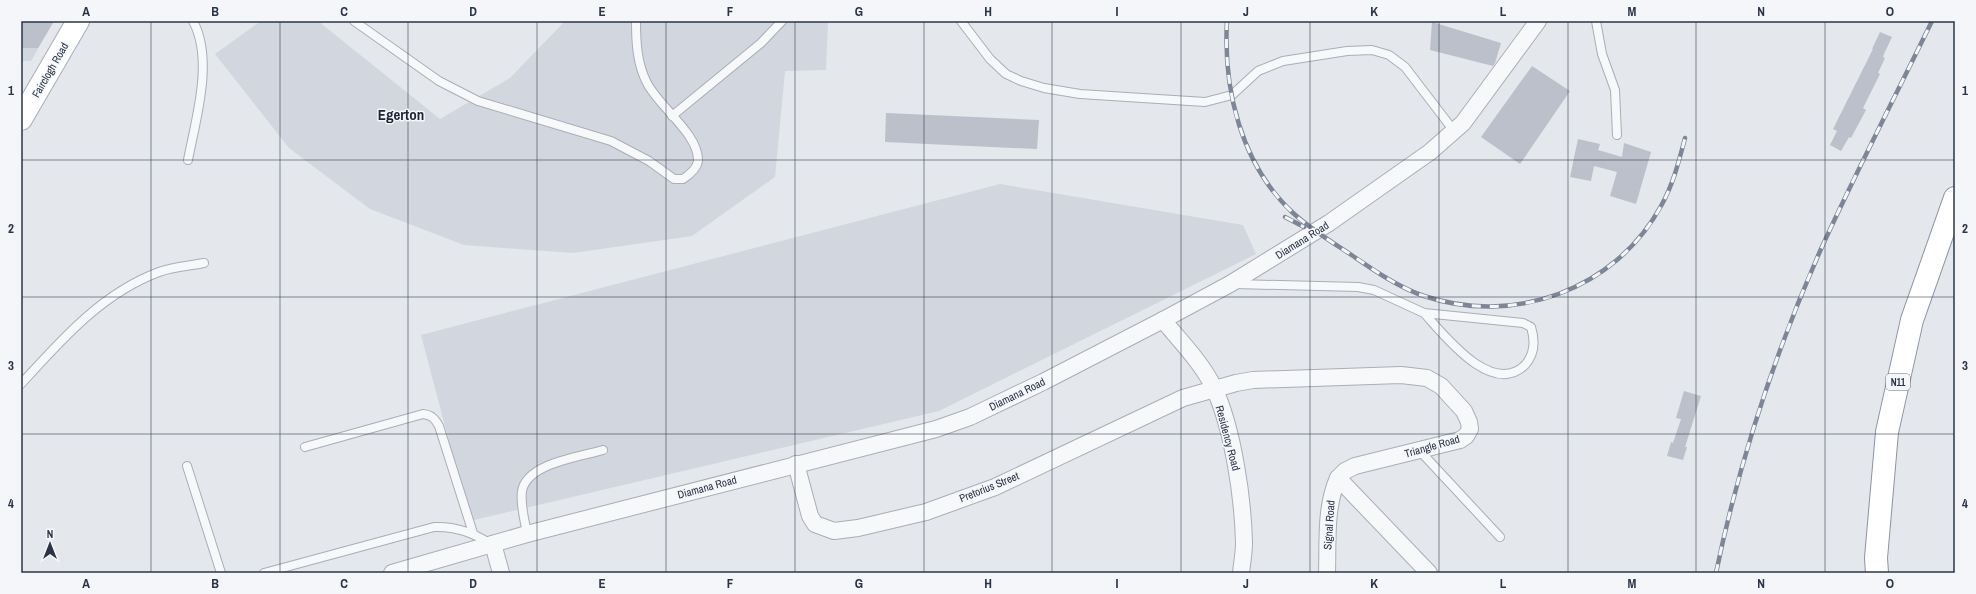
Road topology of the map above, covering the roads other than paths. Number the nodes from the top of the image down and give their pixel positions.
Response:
1 (78, 21) edge
2 (193, 21) edge
3 (354, 21) edge
4 (636, 21) edge
5 (782, 21) edge
6 (961, 21) edge
7 (1538, 21) edge
8 (1596, 21) edge
9 (672, 116) junction
10 (21, 119) edge
11 (1454, 131) junction
12 (1617, 135) dead end
13 (188, 160) dead end
14 (1955, 198) edge
15 (204, 263) dead end
16 (1230, 284) junction
17 (1424, 313) junction
18 (1163, 320) junction
19 (21, 384) edge
20 (1214, 389) junction
21 (305, 447) dead end
22 (603, 450) dead end
23 (1418, 450) junction
24 (796, 464) junction
25 (187, 466) dead end
26 (1338, 478) junction
27 (473, 533) junction
28 (527, 534) junction
29 (1500, 537) dead end
30 (493, 544) junction
31 (221, 573) edge
32 (264, 573) edge
33 (392, 573) edge
34 (500, 573) edge
35 (1241, 573) edge
36 (1327, 573) edge
37 (1429, 573) edge
38 (1877, 573) edge

1 - 10 main road, Fairclogh Road
2 - 13 lane
3 - 9 lane
4 - 9 lane
5 - 9 lane
6 - 11 lane
7 - 11 street, Diamana Road
8 - 12 lane
11 - 16 street, Diamana Road
14 - 38 main road, N11
15 - 19 lane
16 - 17 lane
16 - 18 street, Diamana Road
17 - 17 lane
18 - 20 street, Residency Road
18 - 24 street, Diamana Road
20 - 23 street, Triangle Road
20 - 24 street, Pretorius Street
20 - 35 street, Residency Road
21 - 27 lane
22 - 28 lane
23 - 26 street, Triangle Road
23 - 29 lane
24 - 28 street, Diamana Road
25 - 31 lane
26 - 36 street, Signal Road
26 - 37 street
27 - 30 lane
27 - 32 lane
28 - 30 street, Diamana Road
30 - 33 street, Diamana Road
30 - 34 street

